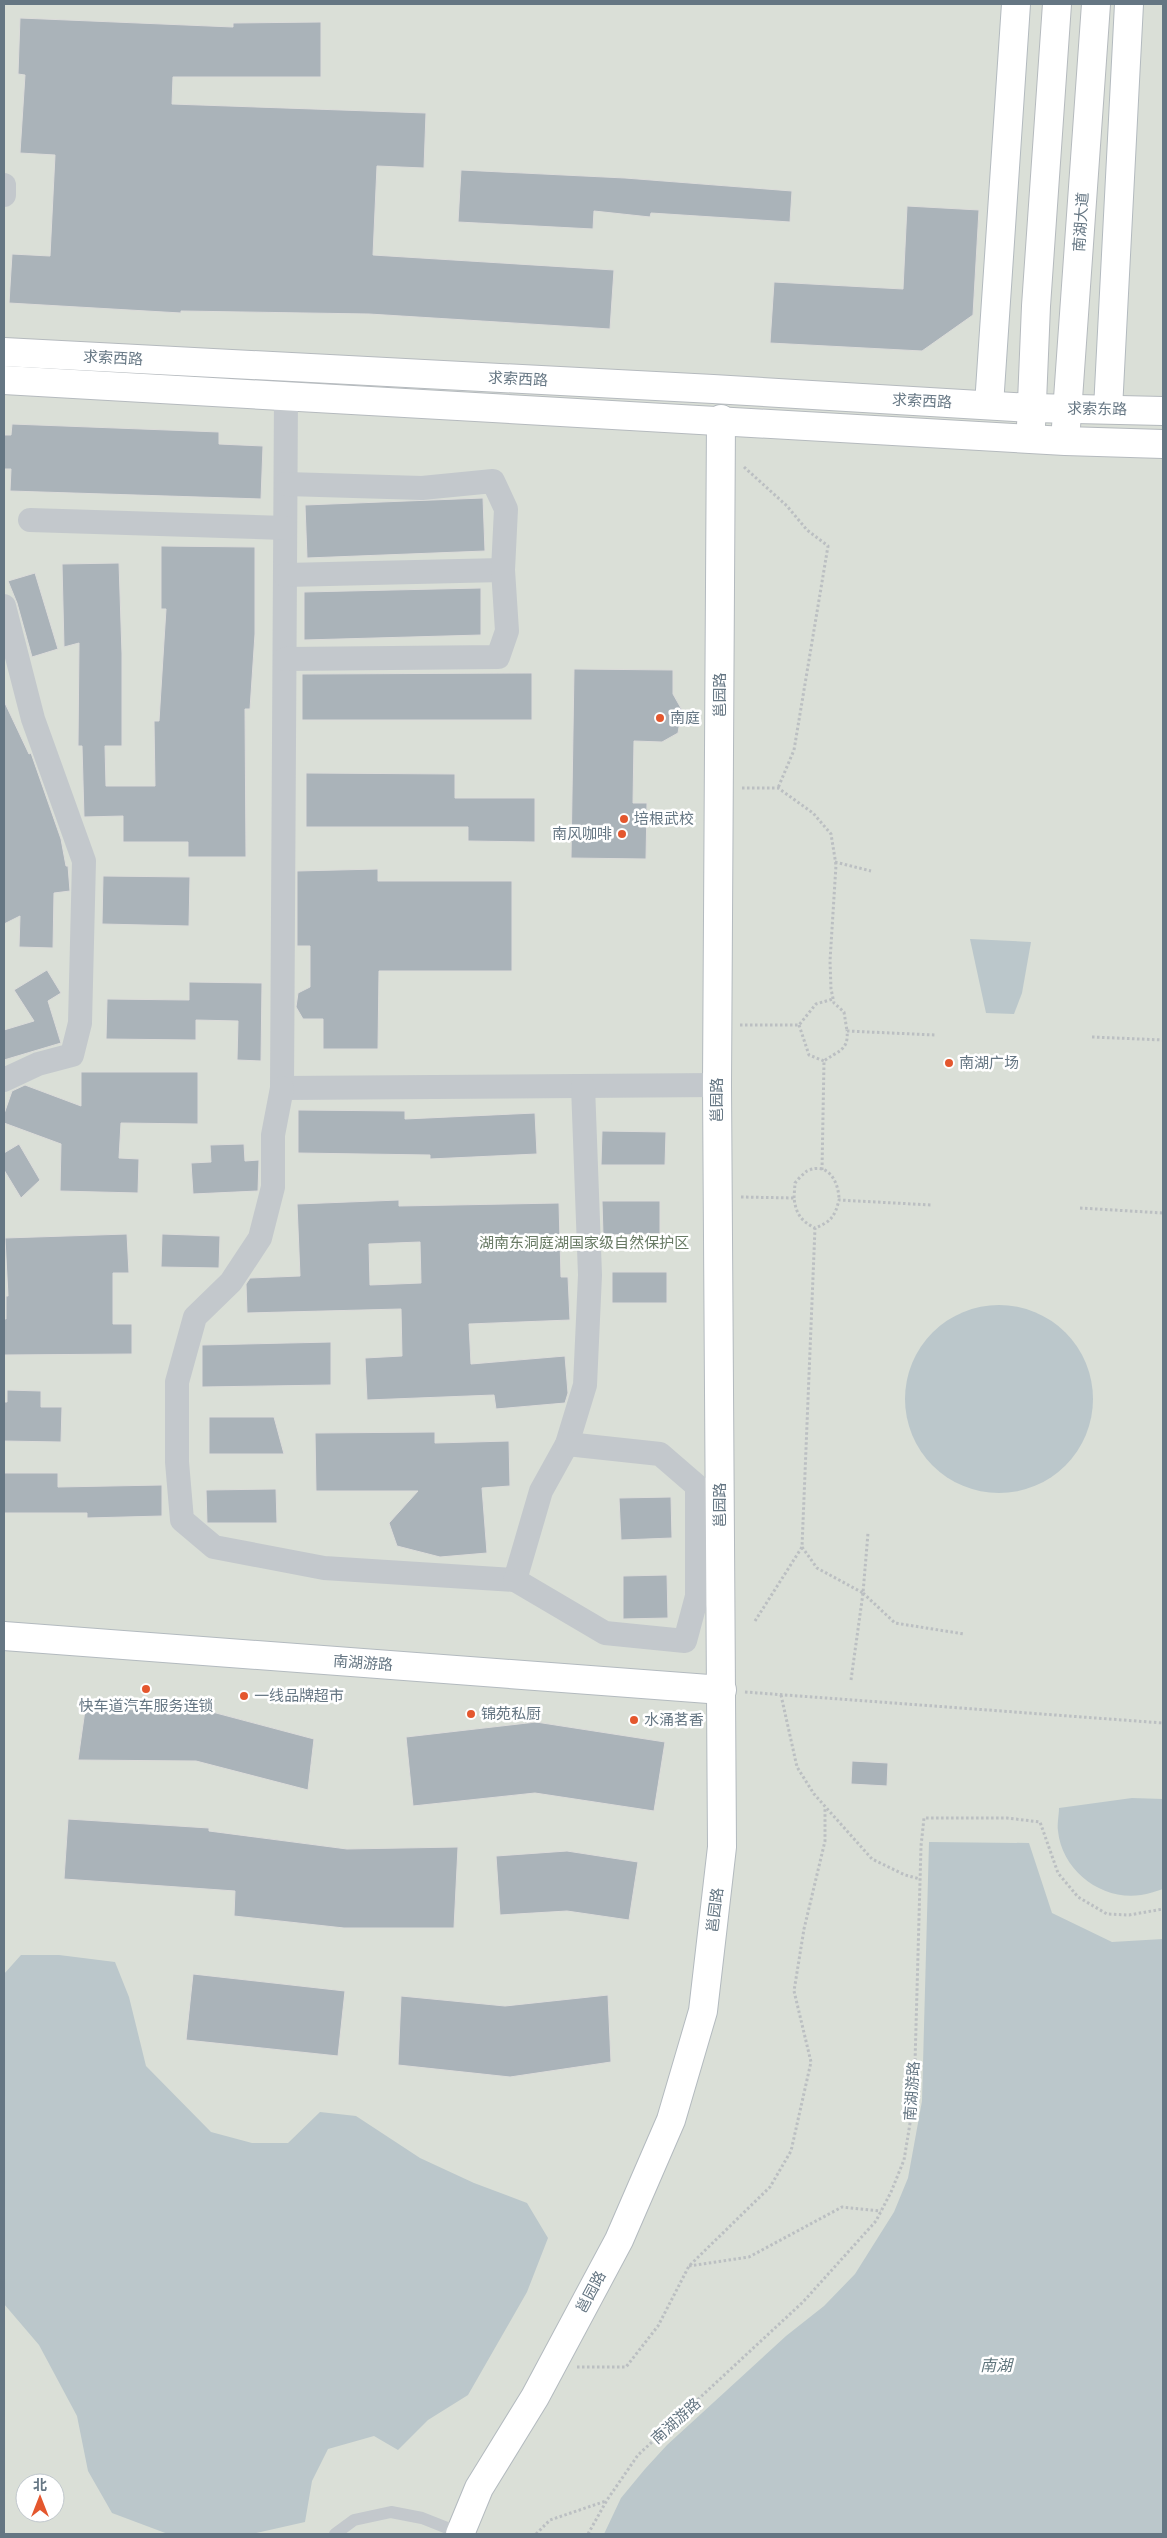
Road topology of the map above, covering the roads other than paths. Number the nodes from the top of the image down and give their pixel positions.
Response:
1 (1016, 4) edge
2 (1057, 4) edge
3 (1096, 4) edge
4 (1129, 4) edge
5 (4, 185) edge
6 (4, 195) edge
7 (4, 352) edge
8 (4, 380) edge
9 (286, 395) junction
10 (989, 405) junction
11 (1032, 408) junction
12 (1067, 408) junction
13 (1108, 409) junction
14 (1163, 411) edge
15 (721, 433) junction
16 (1030, 438) junction
17 (1064, 441) junction
18 (1163, 444) edge
19 (286, 484) junction
20 (30, 520) dead end
21 (286, 528) junction
22 (502, 570) junction
23 (285, 574) junction
24 (4, 606) edge
25 (285, 659) junction
26 (4, 1080) edge
27 (583, 1086) junction
28 (717, 1086) junction
29 (282, 1088) junction
30 (567, 1444) junction
31 (516, 1580) junction
32 (4, 1636) edge
33 (722, 1690) junction
34 (335, 2534) edge
35 (460, 2534) edge

1 - 10 main road
2 - 11 main road
3 - 12 main road, 南湖大道
4 - 13 main road
5 - 6 street
7 - 10 main road, 求索西路
8 - 9 main road, 求索西路
9 - 15 main road, 求索西路
9 - 19 street
10 - 11 main road, 求索西路
11 - 12 main road, 求索东路
11 - 16 main road
12 - 13 main road, 求索东路
12 - 17 main road, 南湖大道
13 - 14 main road, 求索东路
15 - 16 main road, 求索西路
15 - 28 main road, 邕园路
16 - 17 main road, 求索西路
17 - 18 main road, 求索西路
19 - 21 street
19 - 22 street
20 - 21 street
21 - 23 street
22 - 23 street
22 - 25 street
23 - 25 street
24 - 26 street
25 - 29 street
27 - 28 street
27 - 29 street
27 - 30 street
28 - 33 main road, 邕园路
29 - 31 street
30 - 31 street
30 - 31 street
32 - 33 main road, 南湖游路
33 - 35 main road, 邕园路
34 - 35 lane

